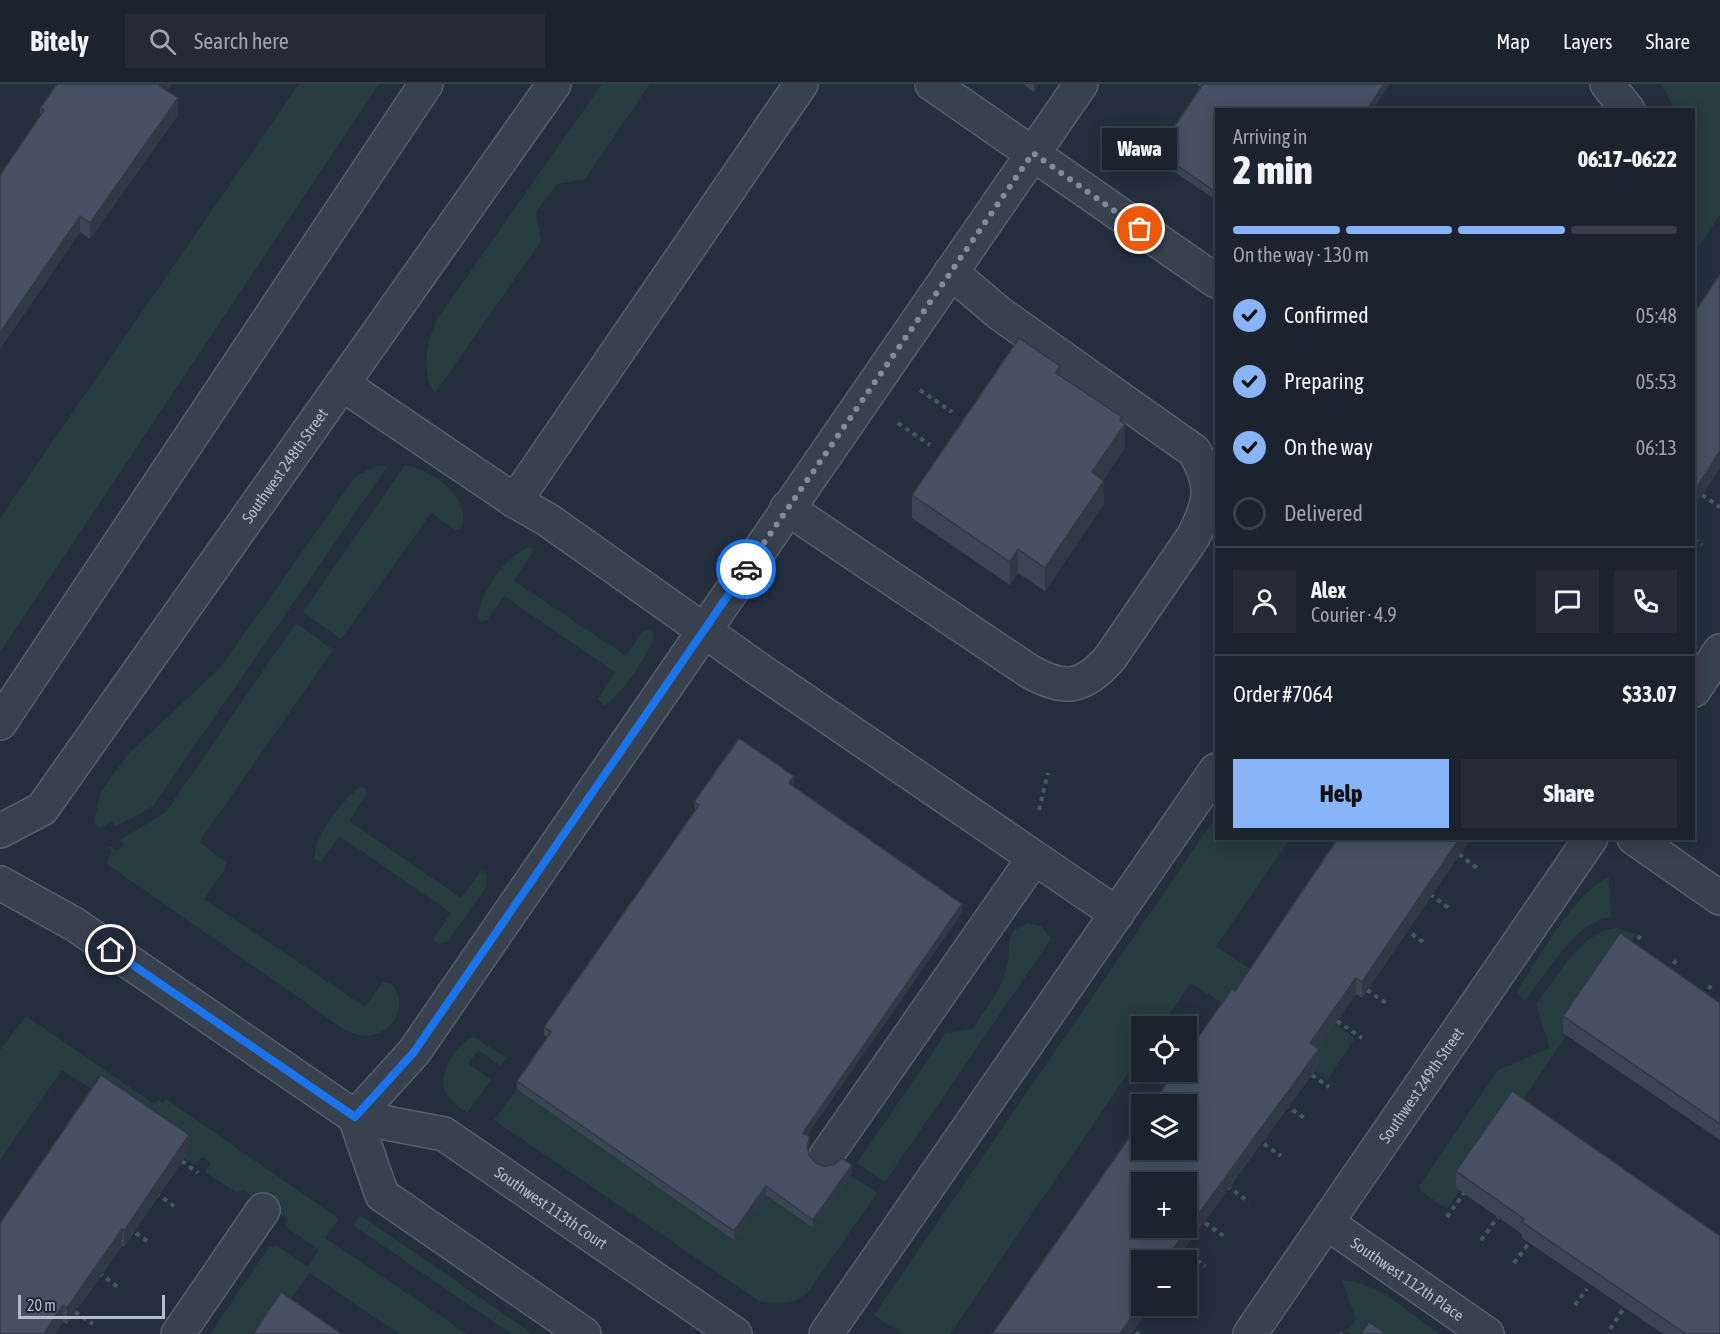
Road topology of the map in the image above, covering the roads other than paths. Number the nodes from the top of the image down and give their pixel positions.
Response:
1 (426, 84) edge
2 (554, 84) edge
3 (801, 84) edge
4 (932, 84) edge
5 (1081, 84) edge
6 (1606, 84) edge
7 (1626, 108) edge
8 (1033, 153) junction
9 (951, 272) junction
10 (1215, 280) edge
11 (342, 384) junction
12 (514, 501) junction
13 (787, 508) junction
14 (706, 632) junction
15 (1720, 651) edge
16 (1695, 688) edge
17 (0, 723) edge
18 (1215, 771) edge
19 (0, 831) edge
20 (1590, 840) edge
21 (1637, 840) edge
22 (1034, 858) junction
23 (0, 883) edge
24 (1720, 898) edge
25 (1117, 914) junction
26 (355, 1117) junction
27 (826, 1156) dead end
28 (263, 1210) dead end
29 (1327, 1223) junction
30 (178, 1334) edge
31 (584, 1334) edge
32 (735, 1334) edge
33 (826, 1334) edge
34 (1250, 1334) edge
35 (1487, 1334) edge

1 - 17 street
2 - 11 street, Southwest 248th Street
3 - 12 street
4 - 8 street
5 - 8 street
6 - 7 street
8 - 9 street
8 - 10 street
9 - 13 street
9 - 13 street
11 - 12 street
11 - 19 street, Southwest 248th Street
12 - 14 street
13 - 14 street
14 - 22 street
14 - 26 street
15 - 16 street
18 - 25 street
20 - 29 street, Southwest 249th Street
21 - 24 street
22 - 25 street
22 - 27 street
23 - 26 street, Southwest 113th Court
25 - 33 street
26 - 31 street
26 - 32 street, Southwest 113th Court
28 - 30 street
29 - 34 street, Southwest 249th Street
29 - 35 street, Southwest 112th Place

